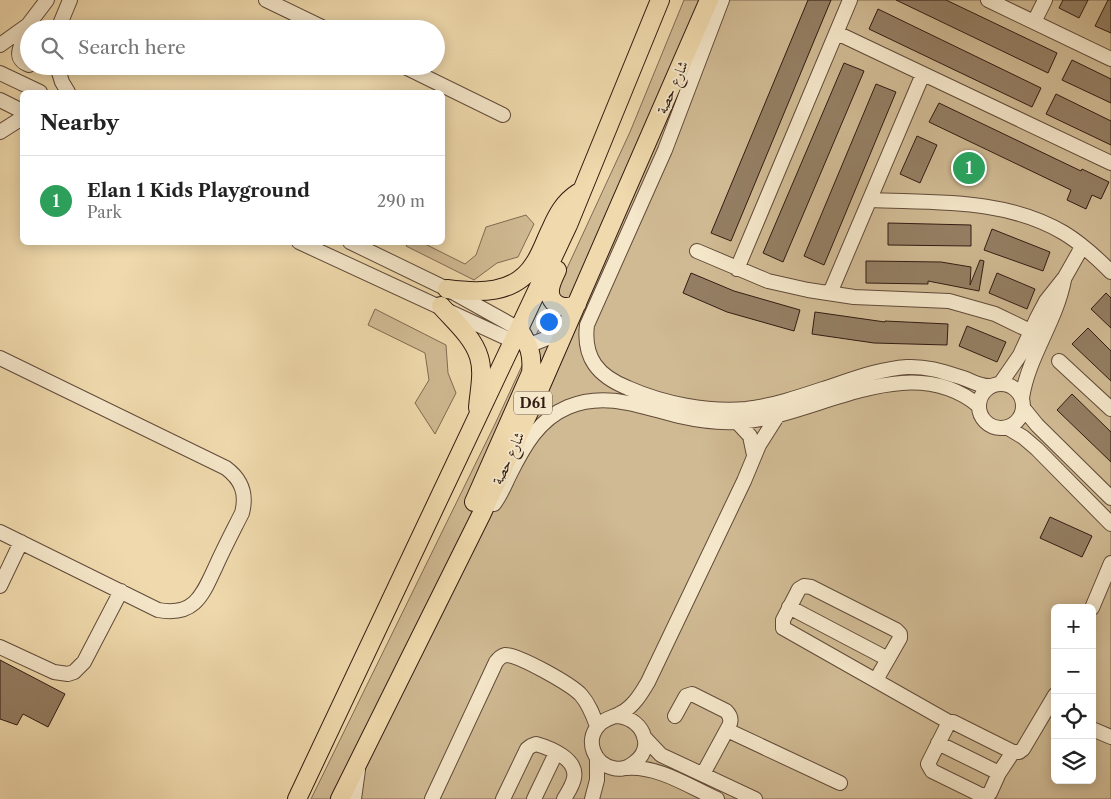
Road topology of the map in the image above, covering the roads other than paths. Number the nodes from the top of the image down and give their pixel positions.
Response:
1 (70, 0) edge
2 (266, 0) edge
3 (660, 0) edge
4 (710, 0) edge
5 (722, 0) edge
6 (850, 0) edge
7 (988, 0) edge
8 (1044, 0) edge
9 (46, 2) edge
10 (63, 14) junction
11 (32, 20) edge
12 (40, 20) edge
13 (57, 20) edge
14 (61, 20) edge
15 (307, 20) edge
16 (1034, 22) junction
17 (20, 31) edge
18 (837, 33) junction
19 (0, 46) edge
20 (1111, 59) edge
21 (0, 73) edge
22 (923, 74) junction
23 (59, 75) edge
24 (422, 75) edge
25 (36, 90) edge
26 (67, 90) edge
27 (0, 100) edge
28 (20, 110) edge
29 (504, 115) dead end
30 (20, 119) edge
31 (0, 132) edge
32 (1111, 163) edge
33 (583, 190) junction
34 (870, 200) junction
35 (568, 225) junction
36 (305, 245) edge
37 (356, 245) edge
38 (1082, 248) junction
39 (697, 251) dead end
40 (737, 269) junction
41 (1111, 272) edge
42 (1065, 277) junction
43 (446, 289) junction
44 (830, 293) junction
45 (577, 304) junction
46 (441, 306) junction
47 (1037, 318) junction
48 (1050, 326) junction
49 (565, 331) junction
50 (1026, 333) junction
51 (520, 338) junction
52 (1041, 346) junction
53 (0, 358) edge
54 (1059, 361) dead end
55 (996, 385) junction
56 (1023, 404) junction
57 (979, 406) junction
58 (1111, 409) edge
59 (778, 415) junction
60 (477, 419) junction
61 (737, 422) junction
62 (1008, 428) junction
63 (754, 455) junction
64 (1111, 498) edge
65 (482, 514) junction
66 (1111, 524) edge
67 (0, 532) edge
68 (21, 542) junction
69 (1111, 562) edge
70 (453, 572) junction
71 (0, 586) edge
72 (121, 591) junction
73 (1094, 604) edge
74 (789, 608) junction
75 (0, 647) edge
76 (888, 659) junction
77 (876, 680) junction
78 (642, 693) junction
79 (586, 700) junction
80 (1051, 705) edge
81 (675, 716) dead end
82 (612, 717) junction
83 (950, 722) junction
84 (597, 726) junction
85 (727, 730) junction
86 (1096, 731) edge
87 (643, 734) junction
88 (1111, 737) edge
89 (938, 744) junction
90 (1013, 752) junction
91 (556, 753) junction
92 (597, 758) junction
93 (360, 761) junction
94 (625, 768) junction
95 (999, 773) junction
96 (703, 774) junction
97 (840, 783) dead end
98 (593, 797) edge
99 (297, 799) edge
100 (340, 799) edge
101 (354, 799) edge
102 (432, 799) edge
103 (503, 799) edge
104 (534, 799) edge
105 (564, 799) edge
106 (717, 799) edge
107 (755, 799) edge

1 - 10 street
2 - 15 street
3 - 33 main road, D61
4 - 45 main road, شارع حصة / D61
5 - 55 street
6 - 18 street
7 - 16 street
8 - 16 street
9 - 11 street
9 - 12 street
10 - 13 street
10 - 14 street
16 - 20 street
17 - 19 street
18 - 22 street
18 - 40 street
21 - 25 street
22 - 32 street
22 - 34 street
23 - 26 street
24 - 29 street
27 - 28 street
30 - 31 street
33 - 35 main road, D61
33 - 43 main road
34 - 38 street
34 - 44 street
35 - 45 main road
35 - 51 main road, D61
36 - 46 street
37 - 43 street
38 - 41 street
38 - 42 street
39 - 40 street
40 - 44 street
42 - 47 street
42 - 48 street
43 - 51 street
44 - 50 street
45 - 49 main road, شارع حصة / D61
46 - 51 street
46 - 60 main road
47 - 48 street
47 - 50 street
48 - 52 street
49 - 51 street
49 - 65 main road, شارع حصة / D61
50 - 52 street
50 - 55 street
51 - 60 main road, D61
51 - 70 main road
52 - 56 street
53 - 72 street
54 - 58 street
55 - 56 street
55 - 57 street
56 - 62 street
56 - 64 street
57 - 59 street
57 - 62 street
59 - 61 street
59 - 63 street
60 - 99 main road, D61
61 - 63 street
61 - 65 street
62 - 66 street
63 - 78 street
65 - 70 main road, شارع حصة / D61
67 - 68 street
68 - 71 street
68 - 72 street
69 - 73 street
70 - 93 main road, شارع حصة / D61
72 - 75 street
74 - 76 street
74 - 76 street
74 - 77 street
76 - 77 street
77 - 83 street
78 - 82 street
78 - 87 street
79 - 82 street
79 - 84 street
79 - 102 street
80 - 90 street
81 - 85 street
82 - 84 street
82 - 87 street
83 - 89 street
83 - 90 street
84 - 92 street
85 - 96 street
85 - 97 street
86 - 88 street
87 - 94 street
87 - 96 street
89 - 95 street
89 - 95 street
90 - 95 street
91 - 103 street
91 - 104 street
91 - 105 street
92 - 94 street
92 - 98 street
93 - 100 main road, شارع حصة / D61
93 - 101 street
94 - 98 street
94 - 106 street
96 - 107 street

